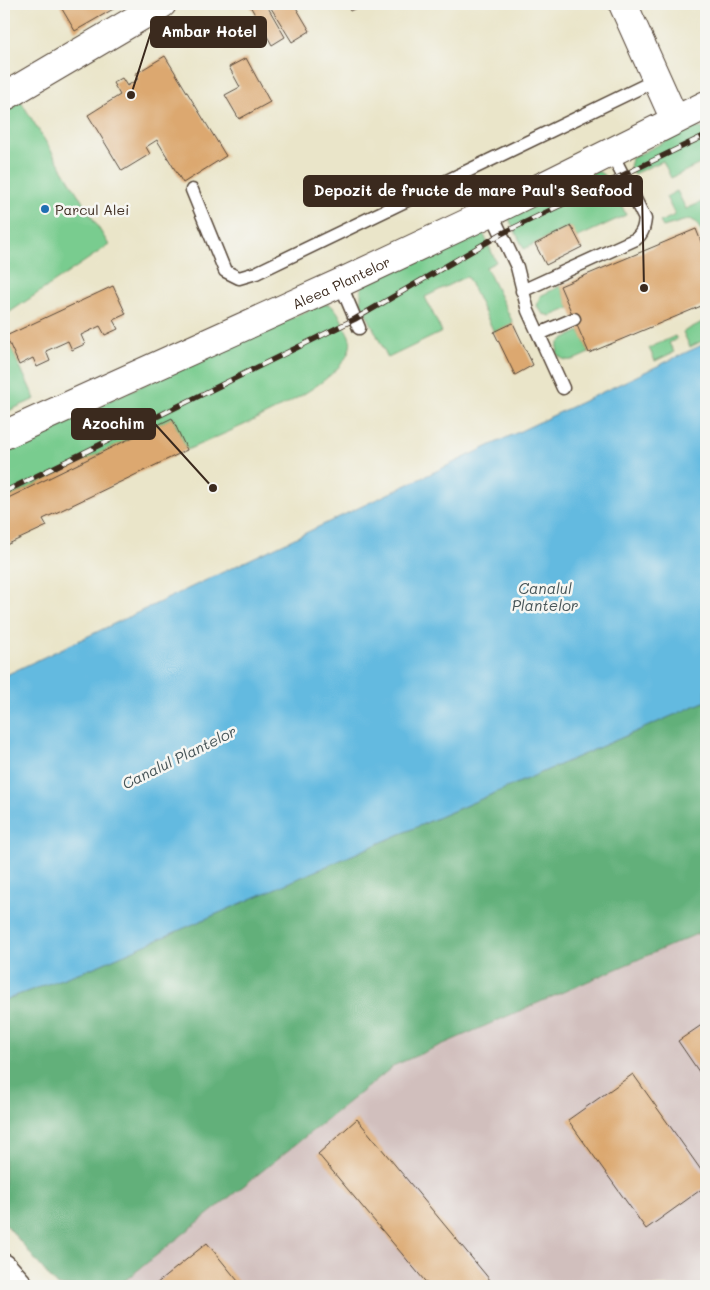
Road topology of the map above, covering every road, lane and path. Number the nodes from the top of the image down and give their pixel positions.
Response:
1 (162, 4) edge
2 (624, 4) edge
3 (656, 80) junction
4 (4, 97) edge
5 (706, 107) edge
6 (675, 120) junction
7 (611, 152) junction
8 (192, 190) dead end
9 (491, 212) junction
10 (340, 283) junction
11 (522, 291) junction
12 (574, 320) dead end
13 (359, 328) dead end
14 (539, 334) junction
15 (563, 388) dead end
16 (4, 436) edge
17 (4, 1267) edge
18 (21, 1286) edge

1 - 4 main road
2 - 3 main road
3 - 6 main road
3 - 8 lane
5 - 6 main road, Aleea Plantelor
6 - 7 main road, Aleea Plantelor
7 - 9 main road, Aleea Plantelor
7 - 11 lane
9 - 10 main road, Aleea Plantelor
9 - 11 lane
10 - 13 lane
10 - 16 main road, Aleea Plantelor
11 - 14 lane
12 - 14 lane
14 - 15 lane
17 - 18 street

